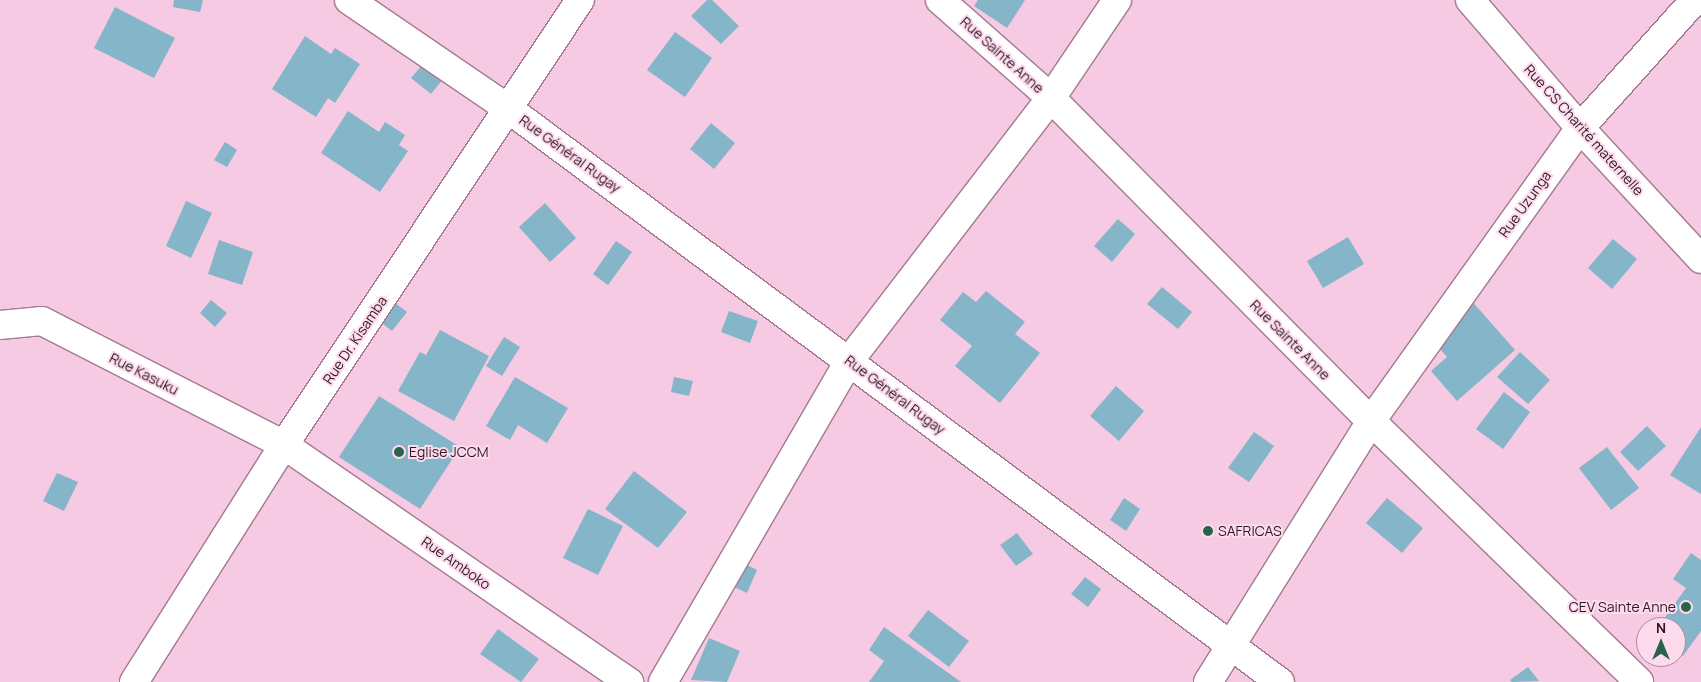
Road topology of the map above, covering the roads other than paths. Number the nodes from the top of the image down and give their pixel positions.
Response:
1 (349, 0) edge
2 (580, 0) edge
3 (940, 0) edge
4 (1117, 0) edge
5 (1470, 0) edge
6 (1695, 0) edge
7 (1050, 98) junction
8 (510, 110) junction
9 (1580, 128) junction
10 (1701, 259) edge
11 (0, 325) edge
12 (850, 360) junction
13 (1371, 421) junction
14 (284, 445) junction
15 (1229, 645) junction
16 (134, 682) edge
17 (629, 682) edge
18 (663, 682) edge
19 (1208, 682) edge
20 (1280, 682) edge
21 (1639, 682) edge

1 - 8 street, Rue Général Rugay
2 - 8 street, Rue Dr. Kisamba
3 - 7 street, Rue Sainte Anne
4 - 7 street
5 - 9 street, Rue CS Charité maternelle
6 - 9 street, Rue Uzunga
7 - 12 street
7 - 13 street, Rue Sainte Anne
8 - 12 street, Rue Général Rugay
8 - 14 street, Rue Dr. Kisamba
9 - 10 street, Rue CS Charité maternelle
9 - 13 street, Rue Uzunga
11 - 14 street, Rue Kasuku
12 - 15 street, Rue Général Rugay
12 - 18 street
13 - 15 street, Rue Uzunga
13 - 21 street, Rue Sainte Anne
14 - 16 street, Rue Dr. Kisamba
14 - 17 street, Rue Amboko
15 - 19 street, Rue Uzunga
15 - 20 street, Rue Général Rugay

